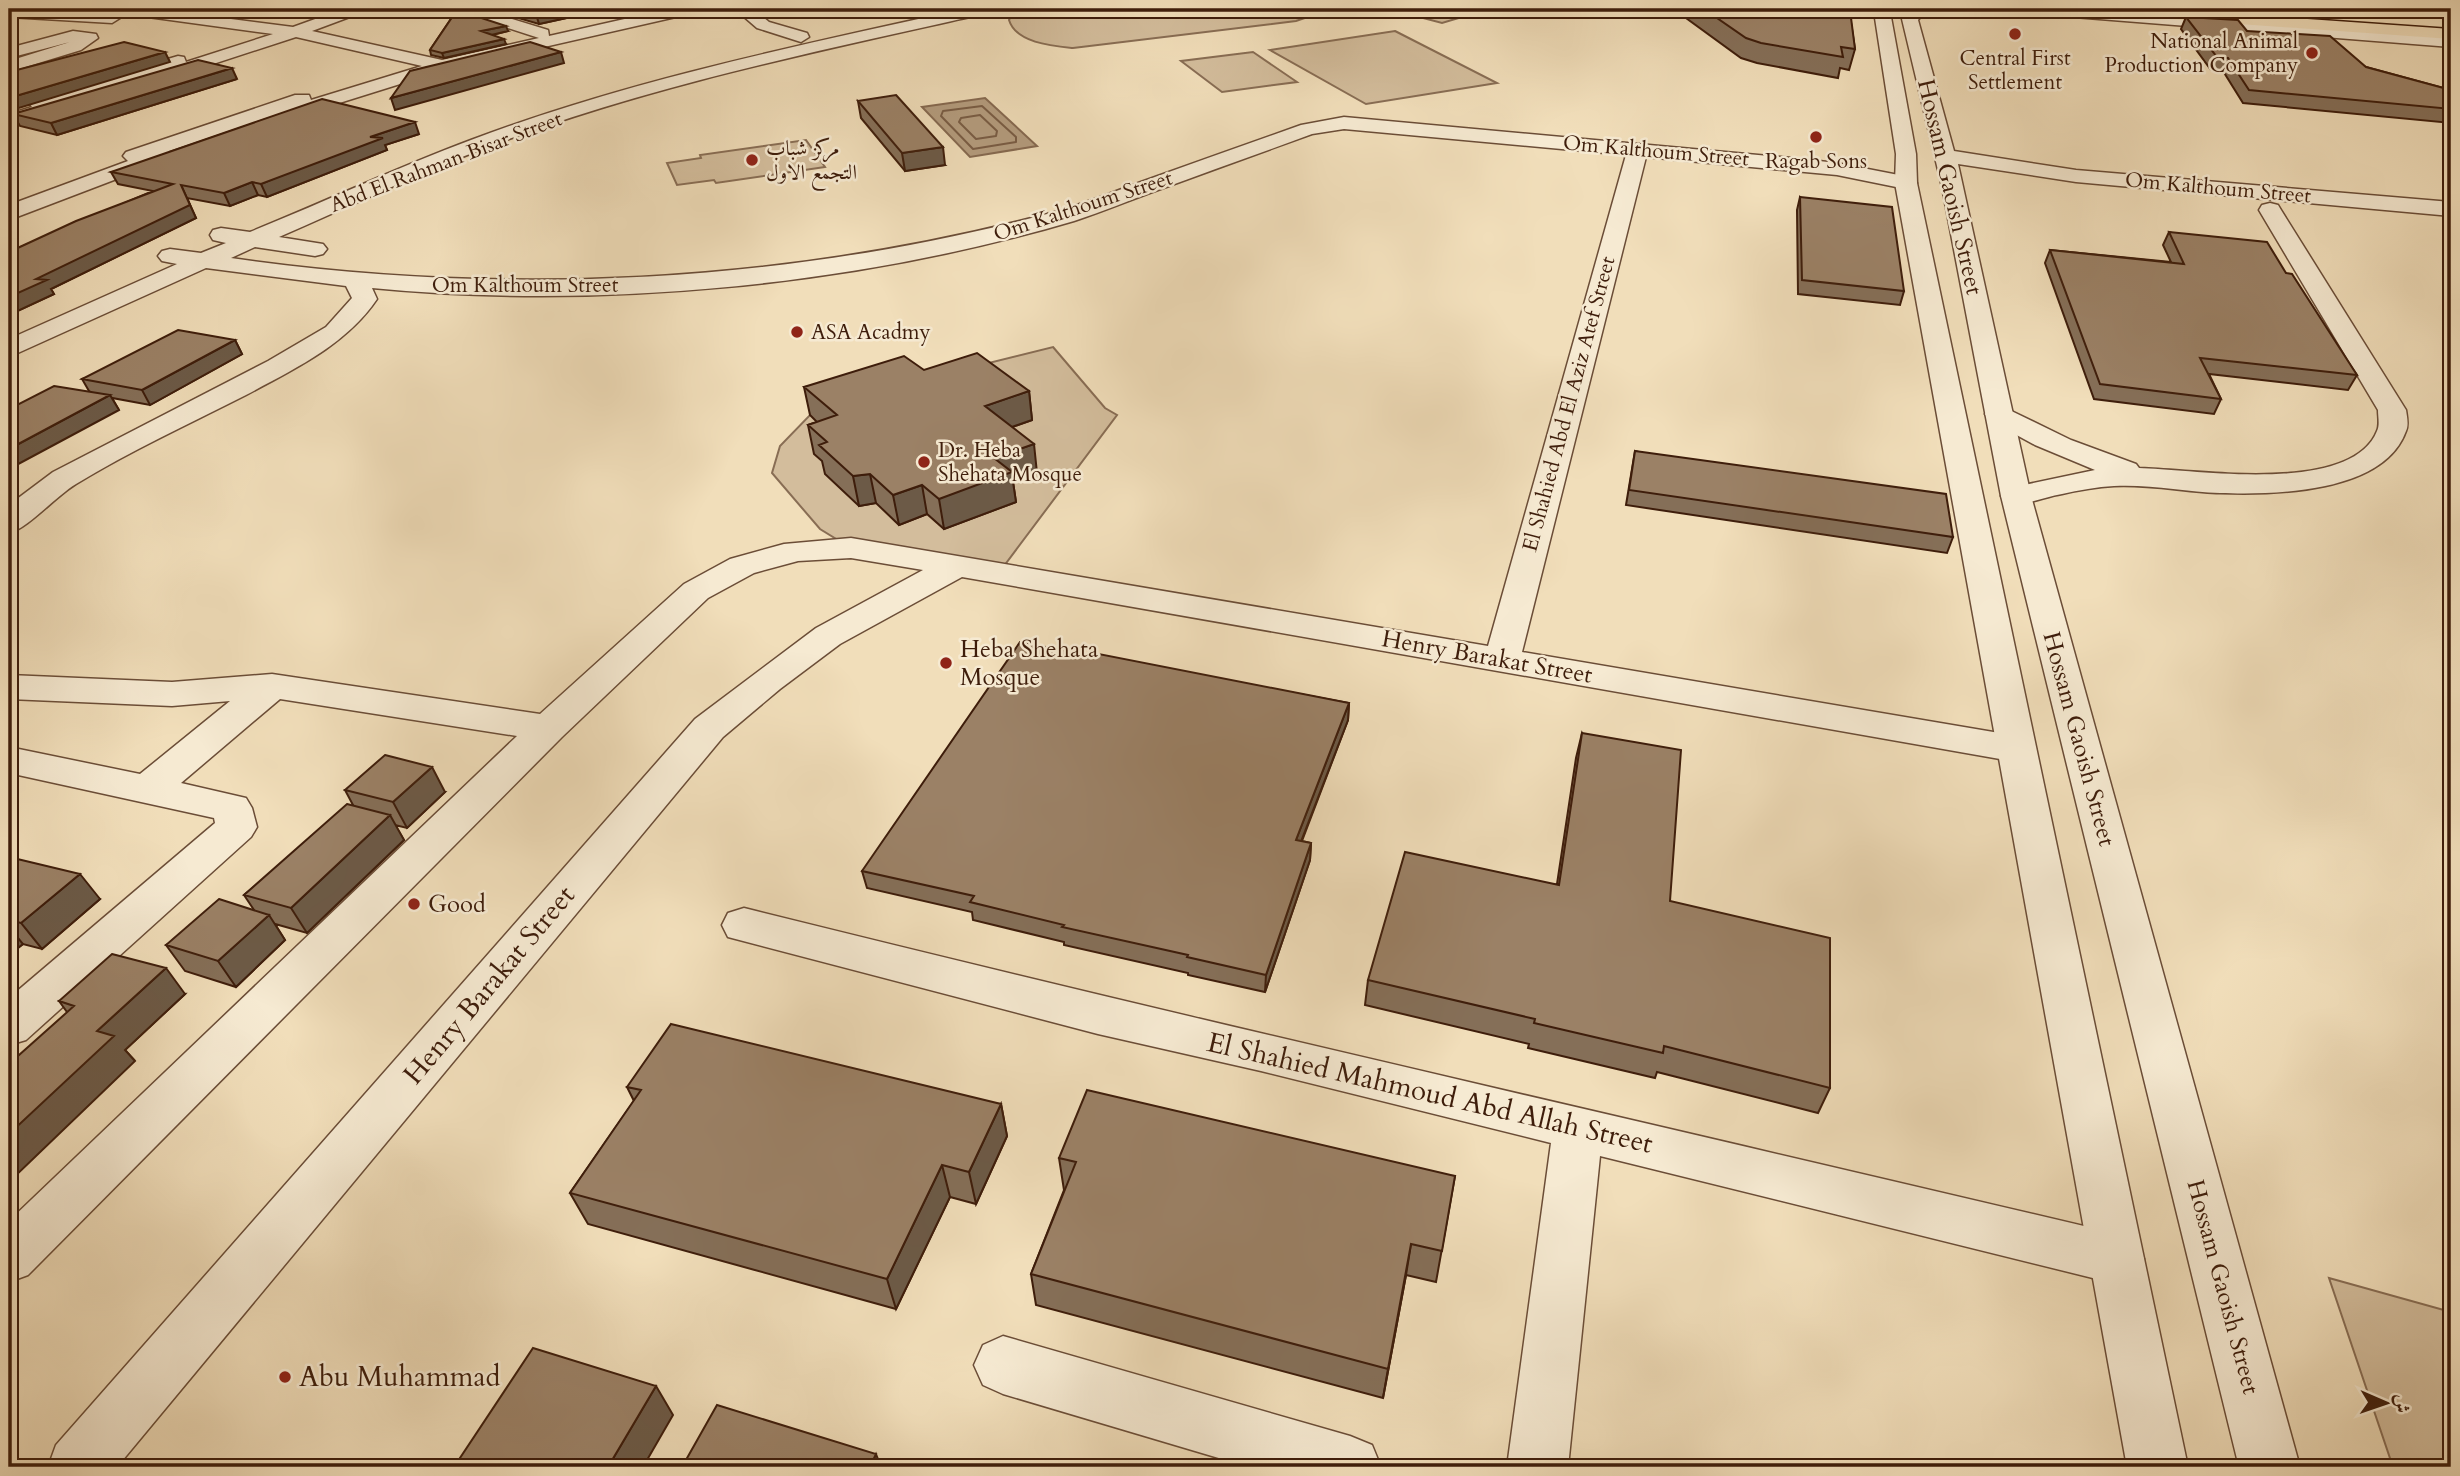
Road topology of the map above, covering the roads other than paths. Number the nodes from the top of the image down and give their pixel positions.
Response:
1 (86, 9) edge
2 (332, 9) edge
3 (357, 9) edge
4 (464, 9) edge
5 (653, 9) edge
6 (689, 9) edge
7 (743, 9) edge
8 (934, 9) edge
9 (1875, 9) edge
10 (1919, 9) edge
11 (2036, 9) edge
12 (2099, 9) edge
13 (2320, 9) edge
14 (973, 10) edge
15 (9, 12) edge
16 (136, 14) edge
17 (2451, 18) edge
18 (295, 32) junction
19 (275, 34) junction
20 (542, 34) junction
21 (2451, 34) edge
22 (80, 36) junction
23 (255, 36) junction
24 (801, 37) junction
25 (2451, 43) edge
26 (9, 53) edge
27 (9, 66) edge
28 (425, 67) junction
29 (1908, 71) junction
30 (9, 111) edge
31 (9, 120) edge
32 (1494, 130) junction
33 (1638, 149) junction
34 (1906, 168) junction
35 (1958, 176) junction
36 (2008, 187) dead end
37 (13, 206) edge
38 (2451, 209) edge
39 (2270, 210) junction
40 (2451, 226) edge
41 (221, 235) junction
42 (254, 240) junction
43 (331, 251) dead end
44 (170, 256) junction
45 (203, 261) junction
46 (419, 263) dead end
47 (355, 278) junction
48 (1931, 317) junction
49 (1980, 322) junction
50 (9, 327) edge
51 (9, 349) edge
52 (1999, 414) junction
53 (2147, 477) junction
54 (2016, 496) junction
55 (9, 524) edge
56 (956, 566) junction
57 (1502, 659) junction
58 (272, 686) junction
59 (9, 687) edge
60 (548, 728) junction
61 (2017, 750) junction
62 (9, 760) edge
63 (148, 789) junction
64 (744, 925) dead end
65 (9, 1027) edge
66 (1578, 1128) junction
67 (9, 1257) edge
68 (2117, 1259) junction
69 (1003, 1365) dead end
70 (78, 1467) edge
71 (1350, 1467) edge
72 (1537, 1467) edge
73 (2158, 1467) edge
74 (2270, 1467) edge

1 - 16 street
2 - 19 street
3 - 18 street
4 - 20 street
5 - 20 street
6 - 28 street
7 - 24 street
8 - 24 street, Abd El Rahman Bisar Street
9 - 29 street, Hossam Gaoish Street
10 - 29 street, Hossam Gaoish Street
11 - 25 street
12 - 21 main road
13 - 17 main road
14 - 42 street, Abd El Rahman Bisar Street
15 - 16 street
16 - 19 street
16 - 22 street
16 - 23 street
18 - 19 street
18 - 28 street
19 - 23 street
19 - 28 street
19 - 31 street
20 - 28 street
22 - 26 street
22 - 27 street
23 - 30 street
24 - 41 street, Abd El Rahman Bisar Street
28 - 37 street
29 - 34 street, Hossam Gaoish Street
29 - 35 street, Hossam Gaoish Street
32 - 33 street, Om Kalthoum Street
32 - 34 street, Om Kalthoum Street
32 - 46 street, Om Kalthoum Street
32 - 47 street, Om Kalthoum Street
33 - 34 street, Om Kalthoum Street
33 - 57 street, El Shahied Abd El Aziz Atef Street
34 - 48 street, Hossam Gaoish Street
35 - 38 street, Om Kalthoum Street
35 - 49 street, Hossam Gaoish Street
36 - 39 street, Om Kalthoum Street
39 - 40 street, Om Kalthoum Street
39 - 53 street
41 - 42 street
41 - 44 street, Abd El Rahman Bisar Street
42 - 43 street
42 - 45 street, Abd El Rahman Bisar Street
44 - 45 street, Om Kalthoum Street
44 - 50 street, Abd El Rahman Bisar Street
45 - 47 street, Om Kalthoum Street
45 - 51 street, Abd El Rahman Bisar Street
47 - 55 street
48 - 49 street
48 - 61 street, Hossam Gaoish Street
49 - 52 street, Hossam Gaoish Street
52 - 53 street
52 - 54 street, Hossam Gaoish Street
53 - 54 street
54 - 74 street, Hossam Gaoish Street
56 - 57 street, Henry Barakat Street
56 - 60 street, Henry Barakat Street
56 - 70 street, Henry Barakat Street
57 - 61 street, Henry Barakat Street
58 - 59 street
58 - 60 street
58 - 63 street
60 - 67 street, Henry Barakat Street
61 - 68 street, Hossam Gaoish Street
62 - 63 street
63 - 65 street
64 - 66 street, El Shahied Mahmoud Abd Allah Street
66 - 68 street, El Shahied Mahmoud Abd Allah Street
66 - 72 street
68 - 73 street, Hossam Gaoish Street
69 - 71 street

